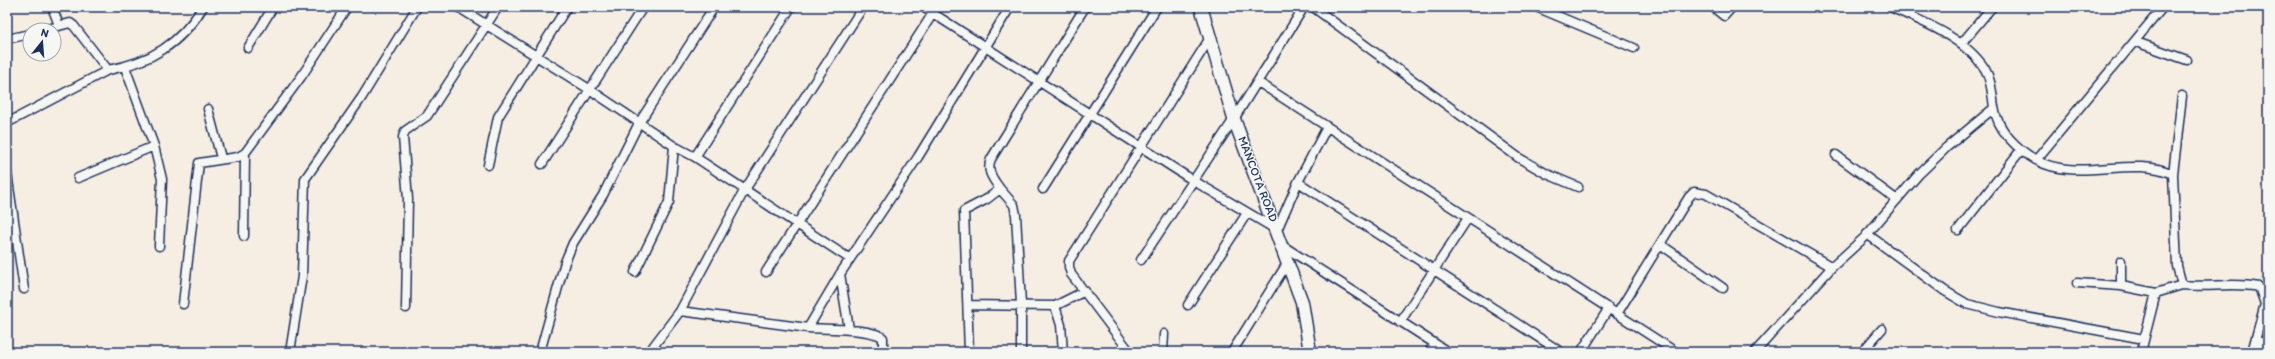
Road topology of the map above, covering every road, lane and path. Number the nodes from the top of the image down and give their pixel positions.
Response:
1 (52, 7) edge
2 (203, 7) edge
3 (273, 7) edge
4 (347, 7) edge
5 (417, 7) edge
6 (458, 7) edge
7 (498, 7) edge
8 (567, 7) edge
9 (643, 7) edge
10 (714, 7) edge
11 (791, 7) edge
12 (863, 7) edge
13 (923, 7) edge
14 (1010, 7) edge
15 (1085, 7) edge
16 (1156, 7) edge
17 (1201, 7) edge
18 (1304, 7) edge
19 (1313, 7) edge
20 (1536, 7) edge
21 (1713, 7) edge
22 (1732, 7) edge
23 (1890, 7) edge
24 (1992, 7) edge
25 (2163, 7) edge
26 (935, 10) edge
27 (1904, 10) edge
28 (58, 22) edge
29 (62, 24) edge
30 (487, 25) junction
31 (22, 36) edge
32 (1210, 38) junction
33 (7, 39) edge
34 (2136, 42) junction
35 (1961, 44) junction
36 (984, 46) junction
37 (248, 48) dead end
38 (1634, 48) dead end
39 (536, 55) junction
40 (2187, 60) dead end
41 (126, 67) junction
42 (108, 70) junction
43 (1039, 81) junction
44 (1258, 82) junction
45 (589, 89) junction
46 (2182, 96) dead end
47 (1994, 108) junction
48 (208, 109) dead end
49 (1088, 114) junction
50 (1234, 119) junction
51 (7, 123) edge
52 (639, 123) junction
53 (1327, 127) junction
54 (154, 146) junction
55 (674, 146) junction
56 (1142, 146) junction
57 (2021, 150) junction
58 (245, 153) junction
59 (1836, 155) dead end
60 (695, 157) junction
61 (221, 158) junction
62 (2036, 160) junction
63 (542, 164) dead end
64 (488, 165) dead end
65 (7, 173) edge
66 (2173, 174) junction
67 (78, 178) dead end
68 (1194, 181) junction
69 (1298, 182) junction
70 (1578, 187) dead end
71 (1000, 189) junction
72 (1043, 189) dead end
73 (744, 192) junction
74 (1897, 200) junction
75 (1247, 213) junction
76 (1468, 218) junction
77 (796, 224) junction
78 (1277, 230) junction
79 (1958, 230) dead end
80 (1867, 234) junction
81 (244, 236) dead end
82 (1660, 244) junction
83 (159, 246) dead end
84 (1282, 246) junction
85 (850, 259) junction
86 (1141, 260) dead end
87 (2121, 261) dead end
88 (1288, 262) junction
89 (1832, 267) junction
90 (1432, 270) junction
91 (635, 272) dead end
92 (766, 272) dead end
93 (840, 274) junction
94 (2077, 283) dead end
95 (2182, 285) junction
96 (2121, 286) junction
97 (1723, 288) dead end
98 (24, 289) dead end
99 (1085, 291) junction
100 (2156, 293) junction
101 (183, 304) dead end
102 (1021, 304) junction
103 (968, 305) junction
104 (1188, 305) dead end
105 (1055, 306) junction
106 (406, 308) dead end
107 (1609, 308) junction
108 (680, 311) junction
109 (1617, 314) junction
110 (1400, 322) junction
111 (808, 328) junction
112 (1882, 329) dead end
113 (849, 330) junction
114 (1164, 334) dead end
115 (2144, 339) junction
116 (2268, 341) edge
117 (2255, 343) junction
118 (1435, 344) junction
119 (1308, 350) edge
120 (290, 352) edge
121 (540, 352) edge
122 (649, 352) edge
123 (883, 352) edge
124 (969, 352) edge
125 (1021, 352) edge
126 (1063, 352) edge
127 (1130, 352) edge
128 (1163, 352) edge
129 (1232, 352) edge
130 (1429, 352) edge
131 (1448, 352) edge
132 (1561, 352) edge
133 (1581, 352) edge
134 (1676, 352) edge
135 (1755, 352) edge
136 (1862, 352) edge
137 (2141, 352) edge
138 (2252, 352) edge

1 - 28 street
2 - 41 street
3 - 37 street
4 - 58 street
5 - 120 street
6 - 30 street
7 - 30 street
8 - 39 street
9 - 45 street
10 - 52 street
11 - 60 street
12 - 73 street
13 - 26 street
14 - 36 street
15 - 43 street
16 - 49 street
17 - 32 main road, MANCOTA ROAD
18 - 44 street
19 - 70 street
20 - 38 street
21 - 22 street
23 - 27 street
24 - 35 street
25 - 34 street
26 - 36 street
26 - 77 street
27 - 35 street
29 - 42 street
30 - 39 street
30 - 106 street
31 - 33 street
32 - 50 main road, MANCOTA ROAD
32 - 56 street
34 - 40 street
34 - 62 street
35 - 47 street
36 - 43 street
36 - 85 street
39 - 45 street
39 - 64 street
41 - 42 street
41 - 54 street
42 - 51 street
43 - 49 street
43 - 71 street
44 - 50 street
44 - 53 street
45 - 52 street
45 - 63 street
46 - 66 street
47 - 57 street
47 - 74 street
48 - 61 street
49 - 56 street
49 - 72 street
50 - 68 street
50 - 78 main road, MANCOTA ROAD
52 - 55 street
52 - 121 street
53 - 69 street
53 - 76 street
54 - 67 street
54 - 83 street
55 - 60 street
55 - 91 street
56 - 68 street
56 - 99 street
57 - 62 street
57 - 79 street
58 - 61 street
58 - 81 street
59 - 74 street
60 - 73 street
61 - 101 street
62 - 66 street
65 - 98 street
66 - 95 street
68 - 75 street
68 - 86 street
69 - 78 street
69 - 90 street
71 - 102 street
71 - 103 street
73 - 77 street
73 - 108 street
74 - 80 street
75 - 78 street
75 - 104 street
76 - 90 street
76 - 107 street
77 - 85 street
77 - 92 street
78 - 84 main road, MANCOTA ROAD
80 - 89 street
80 - 115 street
82 - 89 street
82 - 97 street
82 - 109 street
84 - 88 main road, MANCOTA ROAD
84 - 110 street
85 - 93 street
87 - 96 street
88 - 119 main road, MANCOTA ROAD
88 - 129 street
89 - 135 street
90 - 110 street
90 - 132 street
93 - 111 street
93 - 113 street
94 - 96 street
95 - 100 street
95 - 117 street
96 - 100 street
99 - 105 street
99 - 127 street
100 - 115 street
102 - 103 street
102 - 105 street
102 - 125 street
103 - 124 street
105 - 126 street
107 - 109 street
107 - 133 street
108 - 111 street
108 - 122 street
109 - 134 street
110 - 118 street
111 - 113 street
112 - 136 street
113 - 123 street
114 - 128 street
115 - 137 street
116 - 117 street
117 - 138 street
118 - 130 street
118 - 131 street

